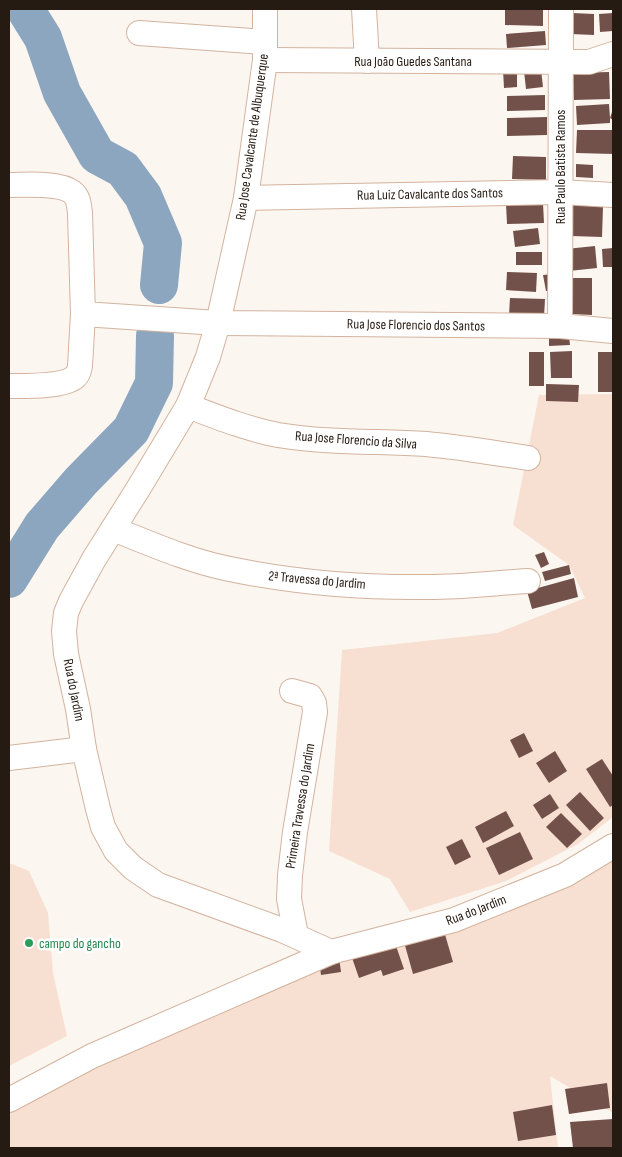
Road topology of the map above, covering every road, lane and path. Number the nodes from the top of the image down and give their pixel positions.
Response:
1 (265, 9) edge
2 (364, 9) edge
3 (560, 9) edge
4 (139, 33) dead end
5 (265, 51) junction
6 (613, 54) edge
7 (367, 61) junction
8 (560, 61) junction
9 (9, 185) edge
10 (560, 192) junction
11 (613, 195) edge
12 (246, 198) junction
13 (83, 314) junction
14 (218, 323) junction
15 (560, 326) junction
16 (613, 331) edge
17 (9, 386) edge
18 (188, 406) junction
19 (528, 458) dead end
20 (113, 529) junction
21 (528, 581) dead end
22 (292, 691) dead end
23 (84, 749) junction
24 (9, 758) edge
25 (613, 846) edge
26 (296, 935) junction
27 (331, 952) junction
28 (9, 1100) edge

1 - 5 street, Rua Jose Cavalcante de Albuquerque
2 - 7 street
3 - 8 street, Rua Paulo Batista Ramos
4 - 5 street, Rua João Guedes Santana
5 - 7 street, Rua João Guedes Santana
5 - 12 street, Rua Jose Cavalcante de Albuquerque
6 - 8 street, Rua João Guedes Santana
7 - 8 street, Rua João Guedes Santana
8 - 10 street, Rua Paulo Batista Ramos
9 - 13 street
10 - 11 street, Rua Luiz Cavalcante dos Santos
10 - 12 street, Rua Luiz Cavalcante dos Santos
10 - 15 street, Rua Paulo Batista Ramos
12 - 14 street, Rua Jose Cavalcante de Albuquerque
13 - 14 street, Rua Jose Florencio dos Santos
13 - 17 street
14 - 15 street, Rua Jose Florencio dos Santos
14 - 18 street, Rua do Jardim
15 - 16 street, Rua Jose Florencio dos Santos
18 - 19 street, Rua Jose Florencio da Silva
18 - 20 street, Rua do Jardim
20 - 21 street, 2ª Travessa do Jardim
20 - 23 street, Rua do Jardim
22 - 26 street, Primeira Travessa do Jardim
23 - 24 street
23 - 26 street, Rua do Jardim
25 - 27 street, Rua do Jardim
26 - 27 street, Rua do Jardim
27 - 28 street, Rua do Jardim

